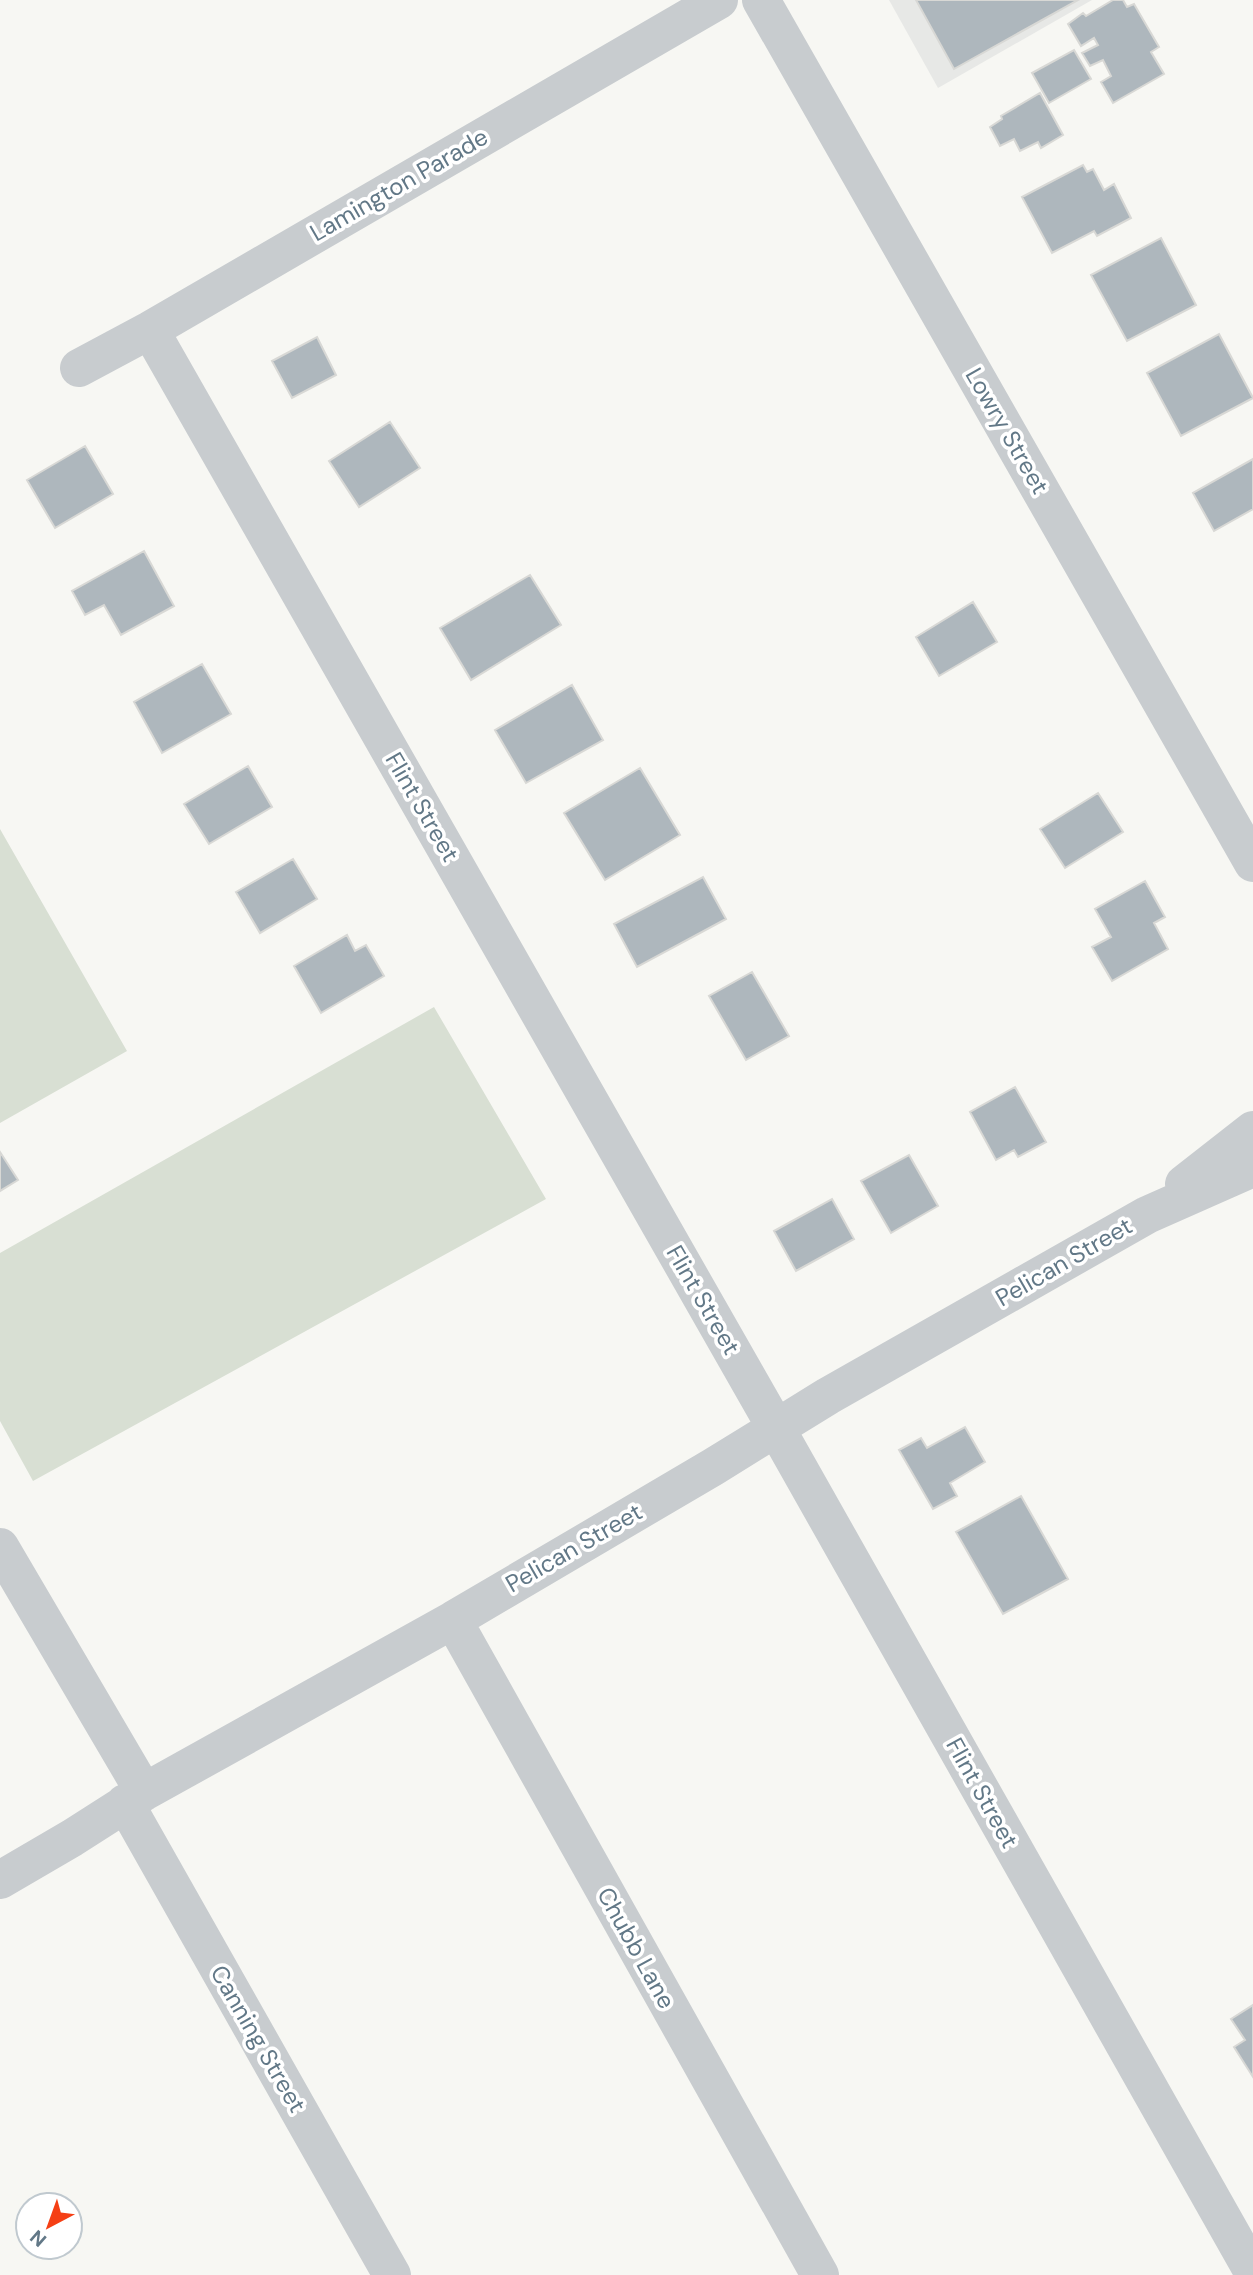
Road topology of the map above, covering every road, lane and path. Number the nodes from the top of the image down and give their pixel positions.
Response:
1 (719, 0) edge
2 (761, 0) edge
3 (150, 330) junction
4 (79, 368) dead end
5 (1253, 863) edge
6 (1253, 1130) edge
7 (1253, 1168) edge
8 (1147, 1215) junction
9 (776, 1428) junction
10 (0, 1547) edge
11 (453, 1620) junction
12 (135, 1798) junction
13 (0, 1880) edge
14 (1253, 2272) edge
15 (392, 2275) edge
16 (820, 2275) edge

1 - 3 street, Lamington Parade
2 - 5 street, Lowry Street
3 - 4 street, Lamington Parade
3 - 9 street, Flint Street
6 - 8 street, Pelican Street
7 - 8 street, Pelican Street
8 - 9 street, Pelican Street
9 - 11 street, Pelican Street
9 - 14 street, Flint Street
10 - 12 street, Canning Street
11 - 12 street, Pelican Street
11 - 16 street, Chubb Lane
12 - 13 street, Pelican Street
12 - 15 street, Canning Street

